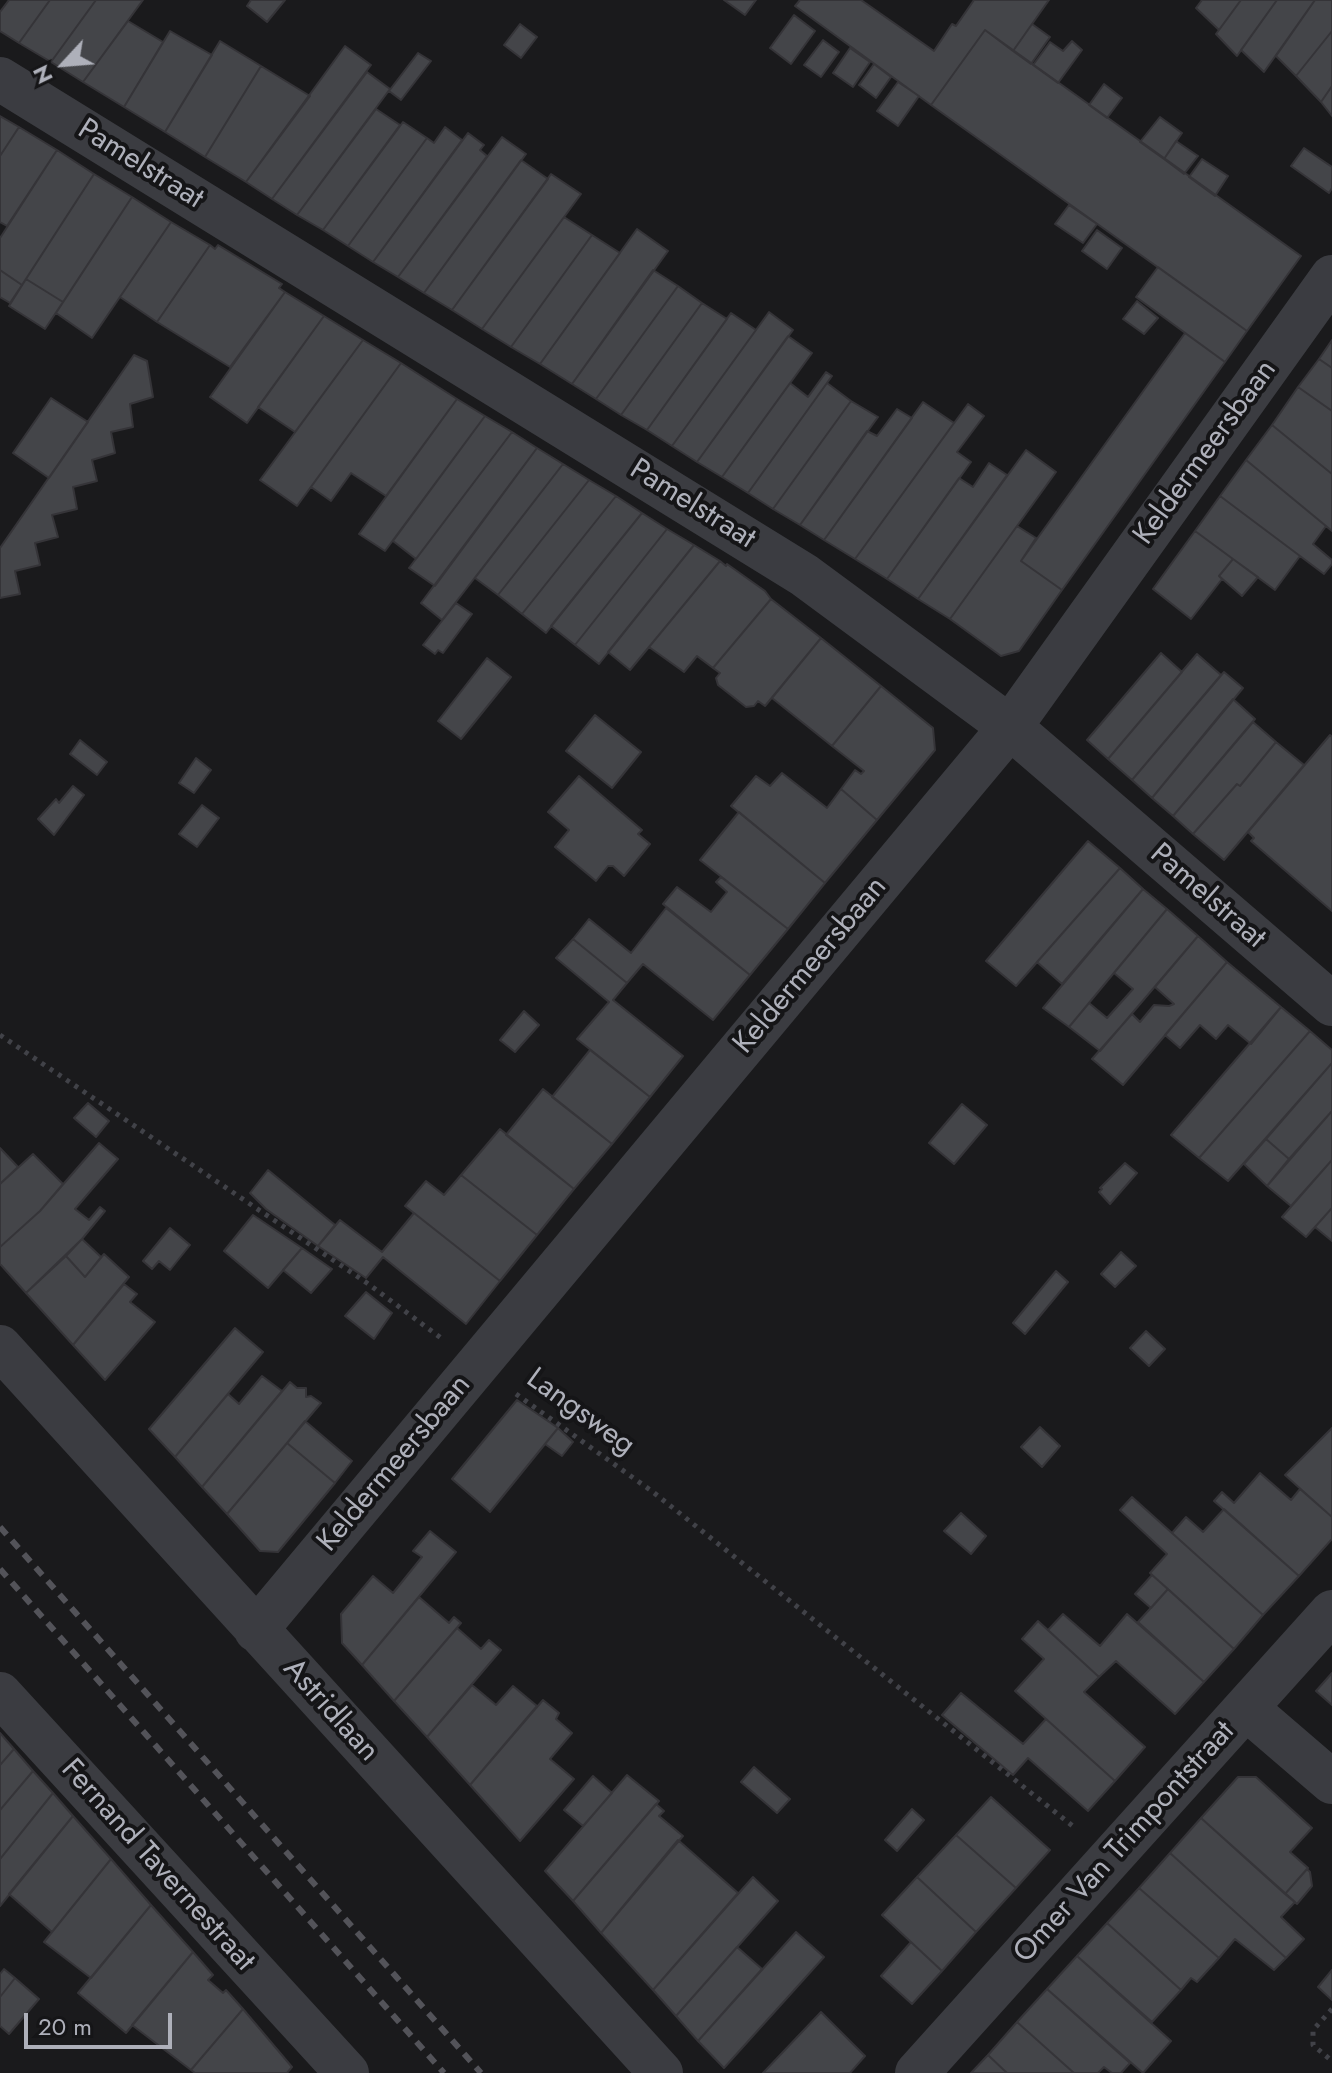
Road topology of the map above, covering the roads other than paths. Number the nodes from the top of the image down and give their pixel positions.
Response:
1 (0, 79) edge
2 (1332, 277) edge
3 (1010, 727) junction
4 (1332, 1004) edge
5 (0, 1347) edge
6 (1332, 1612) edge
7 (256, 1630) junction
8 (0, 1694) edge
9 (1247, 1709) junction
10 (1332, 1782) edge
11 (347, 2073) edge
12 (661, 2073) edge
13 (917, 2073) edge

1 - 3 street, Pamelstraat
2 - 3 street, Keldermeersbaan
3 - 4 street, Pamelstraat
3 - 7 street, Keldermeersbaan
5 - 7 street, Astridlaan
6 - 9 street, Omer Van Trimpontstraat
7 - 12 street, Astridlaan
8 - 11 street, Fernand Tavernestraat
9 - 10 street
9 - 13 street, Omer Van Trimpontstraat

